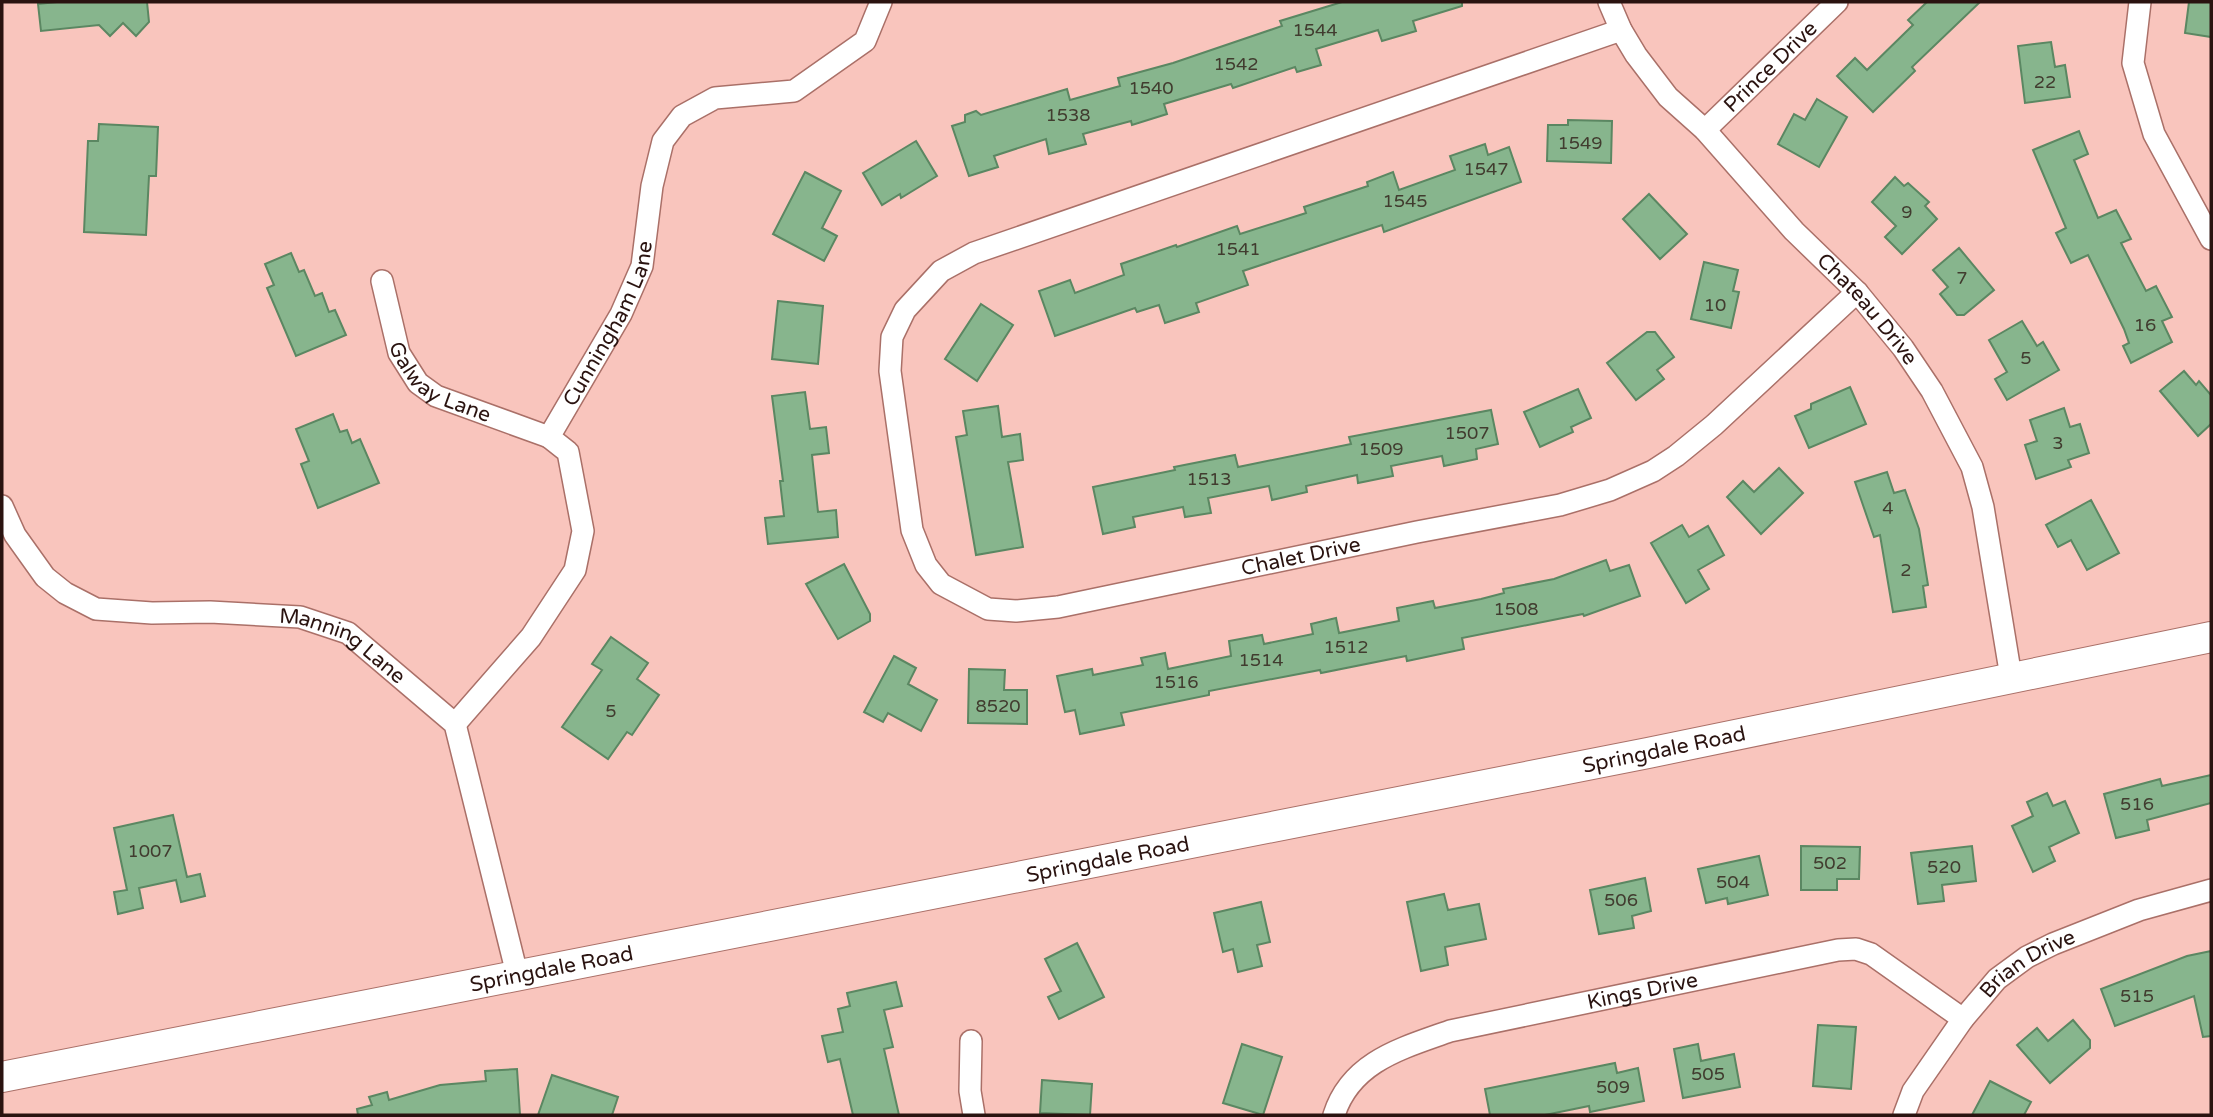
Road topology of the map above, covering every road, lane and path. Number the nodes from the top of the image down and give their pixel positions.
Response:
1 (881, 2) edge
2 (1609, 2) edge
3 (1837, 2) edge
4 (2140, 2) edge
5 (1621, 30) junction
6 (1705, 130) junction
7 (2211, 239) edge
8 (382, 281) dead end
9 (1857, 292) junction
10 (549, 437) junction
11 (2, 506) edge
12 (2211, 636) edge
13 (2011, 677) junction
14 (455, 724) junction
15 (2211, 890) edge
16 (517, 974) junction
17 (1963, 1019) junction
18 (971, 1041) dead end
19 (2, 1077) edge
20 (974, 1115) edge
21 (1334, 1115) edge
22 (1904, 1115) edge

1 - 10 street, Cunningham Lane
2 - 5 street, Chateau Drive
3 - 6 street, Prince Drive
4 - 7 street
5 - 6 street, Chateau Drive
5 - 9 street, Chalet Drive
6 - 9 street, Chateau Drive
8 - 10 street, Galway Lane
9 - 13 street, Chateau Drive
10 - 14 street
11 - 14 street, Manning Lane
12 - 13 main road, Springdale Road
13 - 16 main road, Springdale Road
14 - 16 street
15 - 17 street, Brian Drive
16 - 19 main road, Springdale Road
17 - 21 street, Kings Drive
17 - 22 street, Brian Drive
18 - 20 street

